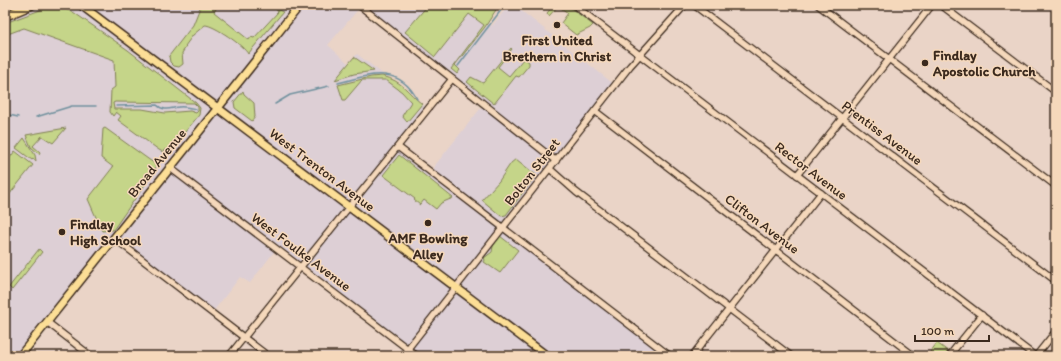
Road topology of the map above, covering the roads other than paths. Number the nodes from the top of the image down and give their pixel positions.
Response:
1 (31, 5) edge
2 (82, 5) edge
3 (300, 5) edge
4 (359, 5) edge
5 (574, 5) edge
6 (685, 5) edge
7 (694, 5) edge
8 (818, 5) edge
9 (932, 5) edge
10 (941, 5) edge
11 (5, 16) edge
12 (640, 54) junction
13 (890, 59) junction
14 (452, 79) junction
15 (1056, 92) edge
16 (218, 107) junction
17 (595, 111) junction
18 (842, 118) junction
19 (398, 147) junction
20 (556, 161) junction
21 (169, 167) junction
22 (550, 169) junction
23 (797, 175) junction
24 (1056, 186) edge
25 (821, 193) junction
26 (350, 206) junction
27 (504, 228) junction
28 (114, 238) junction
29 (776, 250) junction
30 (300, 267) junction
31 (1056, 281) edge
32 (457, 287) junction
33 (729, 309) junction
34 (982, 315) junction
35 (47, 322) junction
36 (1056, 331) edge
37 (244, 338) junction
38 (407, 349) junction
39 (20, 356) edge
40 (91, 356) edge
41 (230, 356) edge
42 (268, 356) edge
43 (402, 356) edge
44 (417, 356) edge
45 (547, 356) edge
46 (670, 356) edge
47 (692, 356) edge
48 (791, 356) edge
49 (914, 356) edge
50 (949, 356) edge
51 (1036, 356) edge

1 - 11 highway
2 - 16 main road, West Trenton Avenue
3 - 16 main road, Broad Avenue
4 - 14 street
5 - 12 street, Rector Avenue
6 - 12 street, Bolton Street
7 - 18 street, Prentiss Avenue
8 - 13 street
9 - 13 street
10 - 15 street
12 - 17 street, Bolton Street
12 - 23 street, Rector Avenue
13 - 18 street
13 - 24 street
14 - 19 street
14 - 20 street
16 - 21 main road, Broad Avenue
16 - 26 main road, West Trenton Avenue
17 - 20 street, Bolton Street
17 - 29 street, Clifton Avenue
18 - 23 street
18 - 31 street, Prentiss Avenue
19 - 26 street
19 - 27 street
20 - 22 street, Bolton Street
21 - 28 main road, Broad Avenue
21 - 30 street, West Foulke Avenue
22 - 27 street, Bolton Street
22 - 33 street
23 - 25 street, Rector Avenue
25 - 29 street
25 - 34 street, Rector Avenue
26 - 30 street
26 - 32 main road, West Trenton Avenue
27 - 32 street, Bolton Street
27 - 46 street
28 - 35 main road, Broad Avenue
28 - 37 street
29 - 33 street
29 - 49 street, Clifton Avenue
30 - 37 street
30 - 38 street, West Foulke Avenue
32 - 38 street, Bolton Street
32 - 45 main road, West Trenton Avenue
33 - 47 street
33 - 48 street
34 - 50 street
34 - 51 street, Rector Avenue
35 - 39 main road, Broad Avenue
35 - 40 street
36 - 51 street
37 - 41 street
37 - 42 street
38 - 43 street, Bolton Street
38 - 44 street, West Foulke Avenue

